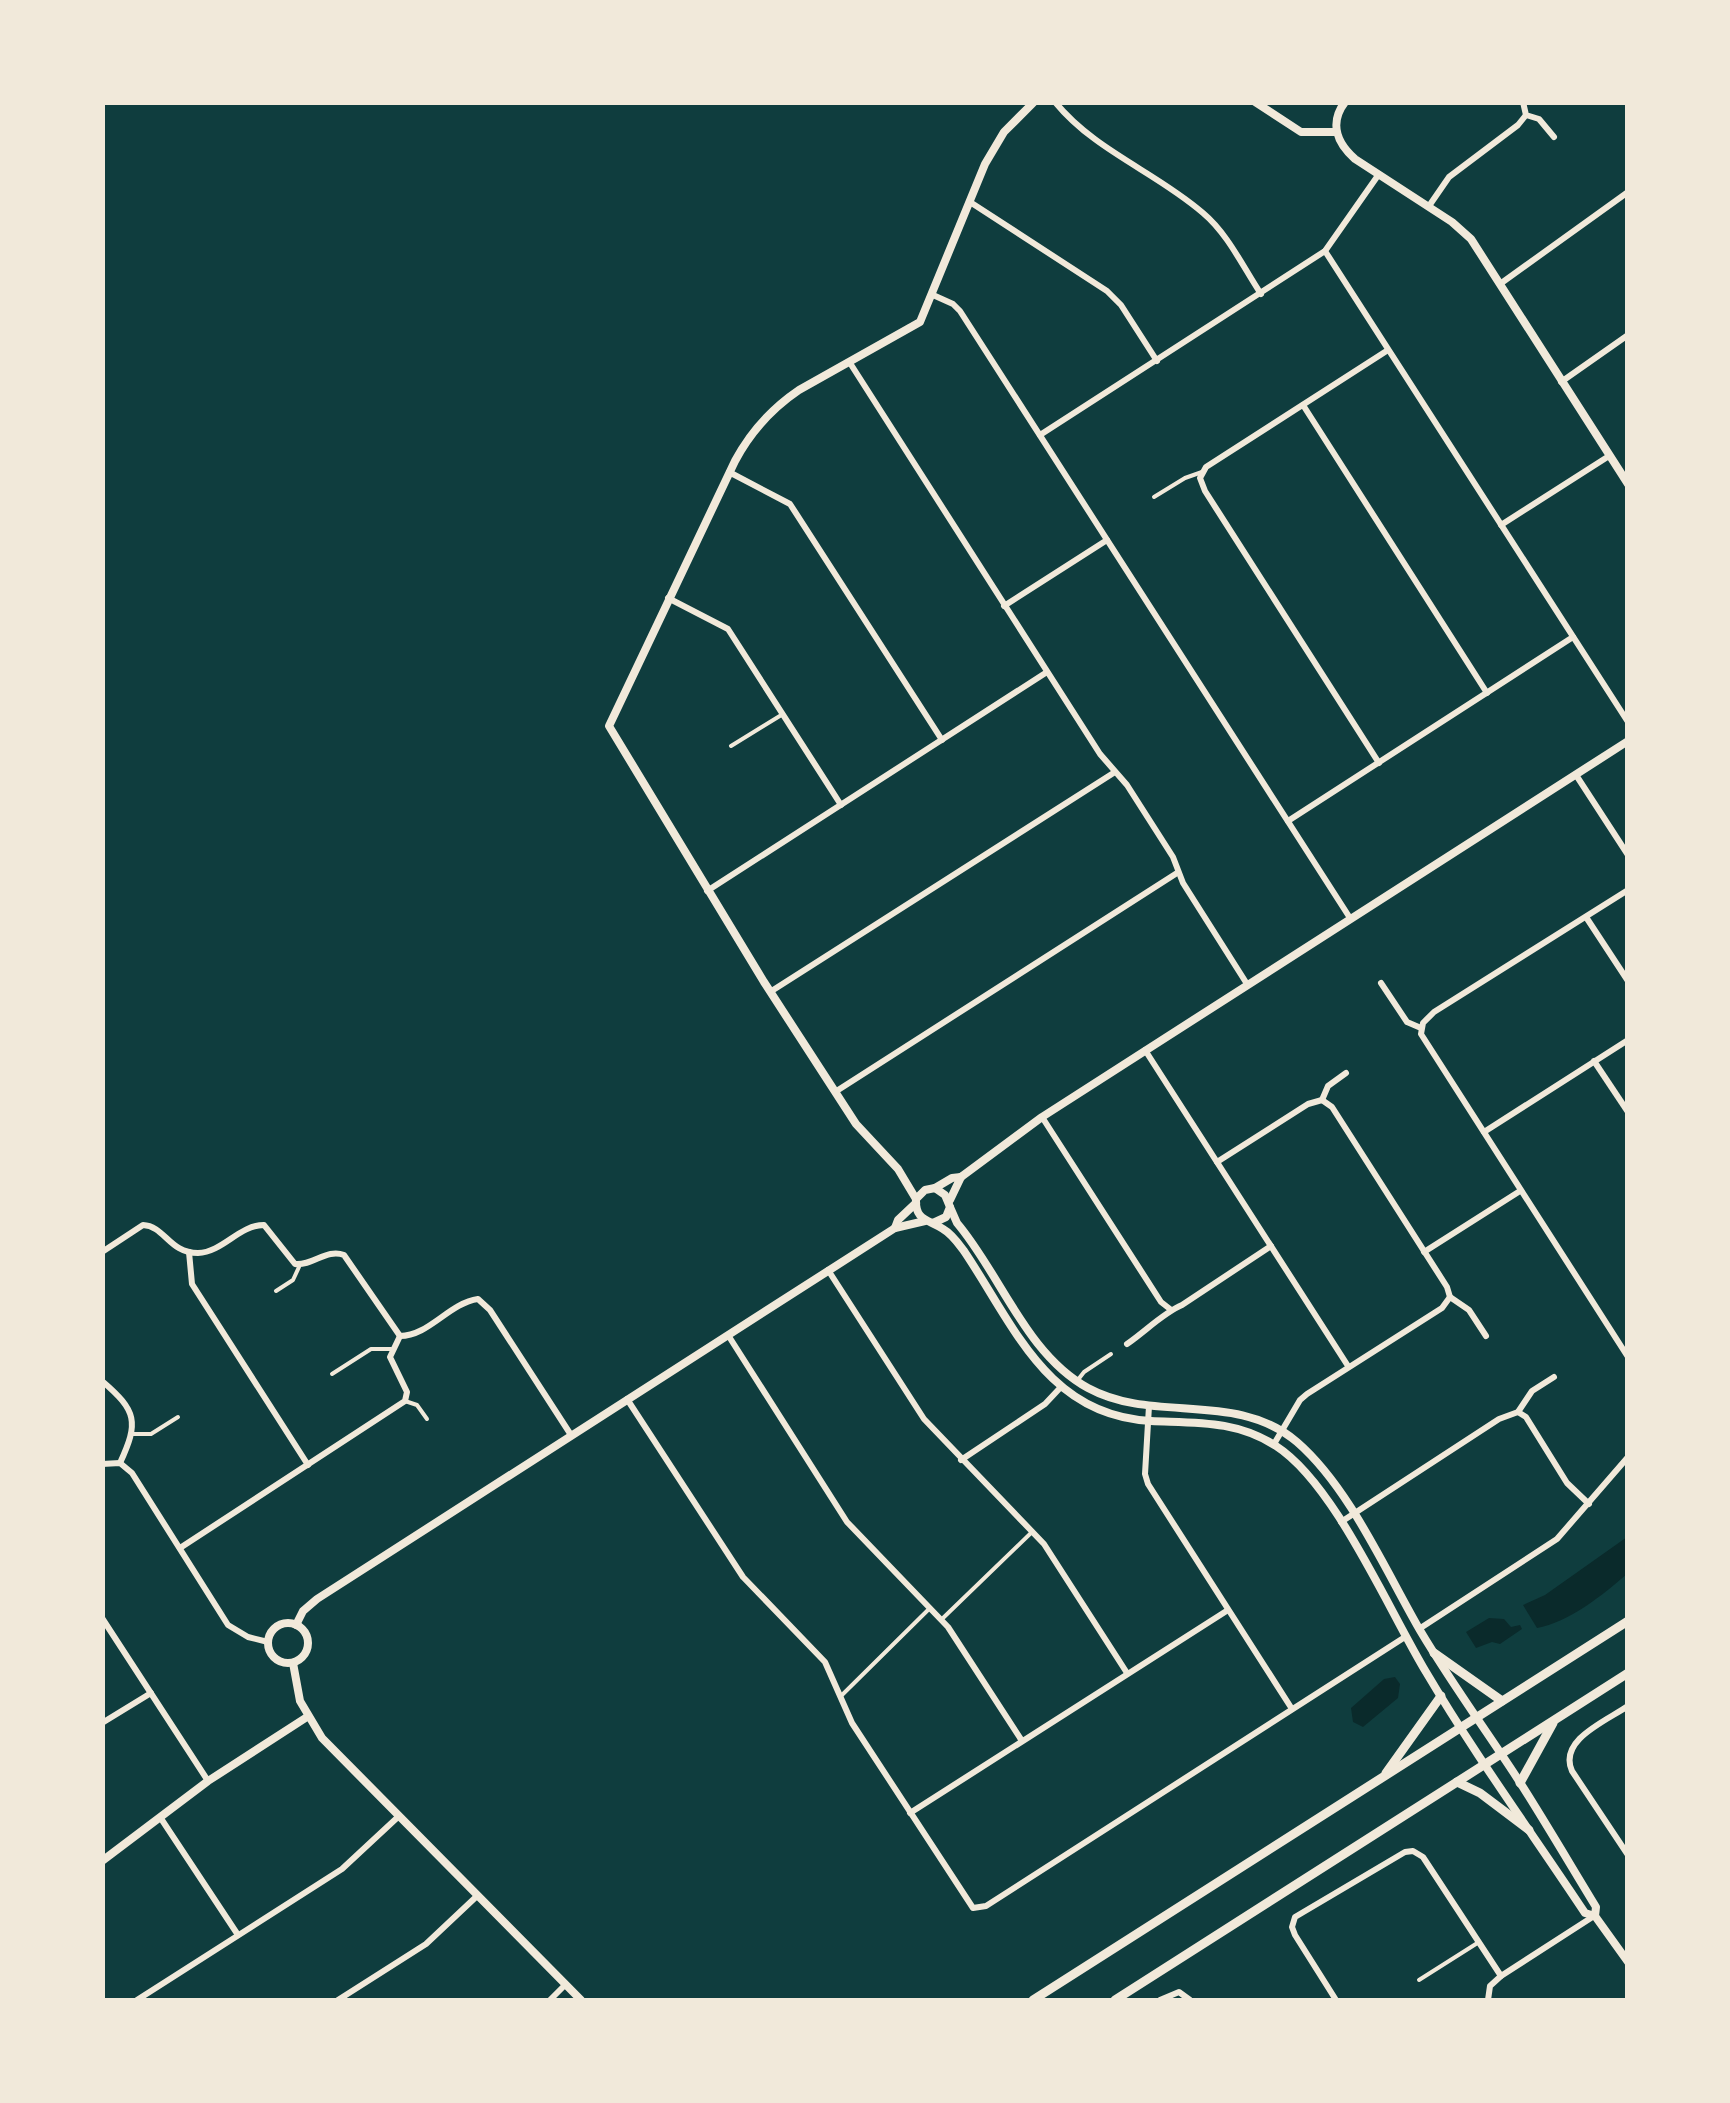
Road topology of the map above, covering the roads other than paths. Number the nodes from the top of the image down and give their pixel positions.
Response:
1 (1034, 102) edge
2 (1055, 102) edge
3 (1254, 102) edge
4 (1345, 102) edge
5 (1523, 102) edge
6 (1526, 115) junction
7 (1336, 132) junction
8 (1554, 138) dead end
9 (1379, 174) junction
10 (1628, 192) edge
11 (970, 202) junction
12 (1429, 206) junction
13 (1325, 251) junction
14 (1500, 284) junction
15 (1261, 294) junction
16 (933, 295) junction
17 (1628, 334) edge
18 (1388, 350) junction
19 (1157, 361) junction
20 (850, 363) junction
21 (1562, 382) junction
22 (1303, 405) junction
23 (1040, 435) junction
24 (1609, 456) junction
25 (729, 472) junction
26 (1202, 472) junction
27 (1628, 484) edge
28 (1154, 497) dead end
29 (1501, 525) junction
30 (1107, 540) junction
31 (668, 598) junction
32 (1004, 606) junction
33 (1574, 637) junction
34 (1047, 672) junction
35 (1487, 693) junction
36 (783, 714) junction
37 (1628, 722) edge
38 (942, 740) junction
39 (1628, 741) edge
40 (732, 746) dead end
41 (1379, 763) junction
42 (1116, 772) junction
43 (1576, 775) junction
44 (841, 805) junction
45 (1288, 821) junction
46 (1628, 854) edge
47 (1177, 873) junction
48 (1628, 890) edge
49 (706, 891) junction
50 (1586, 916) junction
51 (1350, 918) junction
52 (1628, 982) edge
53 (1381, 983) dead end
54 (1248, 984) junction
55 (770, 992) junction
56 (1421, 1028) junction
57 (1628, 1040) edge
58 (1145, 1050) junction
59 (1594, 1062) junction
60 (1346, 1073) dead end
61 (835, 1092) junction
62 (1322, 1100) junction
63 (1628, 1112) edge
64 (1042, 1117) junction
65 (1484, 1132) junction
66 (1217, 1162) junction
67 (898, 1169) junction
68 (960, 1177) junction
69 (932, 1188) junction
70 (1520, 1191) junction
71 (916, 1201) junction
72 (950, 1204) junction
73 (929, 1222) junction
74 (896, 1228) junction
75 (1271, 1246) junction
76 (102, 1252) edge
77 (189, 1252) junction
78 (1424, 1252) junction
79 (300, 1265) junction
80 (828, 1270) junction
81 (276, 1292) dead end
82 (1450, 1298) junction
83 (1170, 1308) junction
84 (727, 1334) junction
85 (400, 1336) junction
86 (1486, 1336) dead end
87 (1127, 1344) dead end
88 (391, 1350) junction
89 (1111, 1354) dead end
90 (1628, 1358) edge
91 (1348, 1366) junction
92 (332, 1374) dead end
93 (1554, 1377) dead end
94 (102, 1380) edge
95 (1077, 1381) junction
96 (1060, 1388) junction
97 (627, 1398) junction
98 (405, 1401) junction
99 (1150, 1406) junction
100 (1518, 1412) junction
101 (178, 1417) dead end
102 (427, 1419) dead end
103 (1148, 1421) junction
104 (1282, 1431) junction
105 (132, 1434) junction
106 (571, 1434) junction
107 (1274, 1444) junction
108 (1628, 1457) edge
109 (961, 1460) junction
110 (120, 1463) junction
111 (102, 1464) edge
112 (308, 1465) junction
113 (1588, 1504) junction
114 (1353, 1514) junction
115 (1341, 1522) junction
116 (1032, 1532) junction
117 (180, 1548) junction
118 (930, 1608) junction
119 (1228, 1610) junction
120 (102, 1618) edge
121 (941, 1619) junction
122 (1628, 1621) edge
123 (296, 1625) junction
124 (1419, 1628) junction
125 (1405, 1637) junction
126 (268, 1642) junction
127 (1434, 1653) junction
128 (293, 1663) junction
129 (1127, 1673) junction
130 (1628, 1673) edge
131 (151, 1693) junction
132 (840, 1696) junction
133 (1441, 1696) junction
134 (1502, 1701) junction
135 (1628, 1706) edge
136 (1292, 1709) junction
137 (308, 1717) junction
138 (1476, 1718) junction
139 (1554, 1721) junction
140 (102, 1723) edge
141 (1462, 1727) junction
142 (1022, 1741) junction
143 (1501, 1755) junction
144 (1486, 1764) junction
145 (1381, 1779) junction
146 (208, 1781) junction
147 (1457, 1782) junction
148 (1520, 1784) junction
149 (910, 1813) junction
150 (160, 1816) junction
151 (398, 1816) junction
152 (1530, 1830) junction
153 (1628, 1855) edge
154 (102, 1860) edge
155 (477, 1896) junction
156 (1596, 1916) junction
157 (238, 1935) junction
158 (1479, 1942) junction
159 (1628, 1962) edge
160 (1501, 1976) junction
161 (1419, 1980) dead end
162 (566, 1984) junction
163 (141, 2000) edge
164 (338, 2000) edge
165 (550, 2000) edge
166 (584, 2000) edge
167 (1033, 2000) edge
168 (1115, 2000) edge
169 (1160, 2000) edge
170 (1190, 2000) edge
171 (1336, 2000) edge
172 (1488, 2000) edge

1 - 11 street
2 - 15 street
3 - 7 street
4 - 7 street
5 - 6 street
6 - 8 street
6 - 12 street
7 - 9 street
9 - 12 street
9 - 13 street
10 - 14 street
11 - 16 street
11 - 19 street
12 - 14 street
13 - 15 street
13 - 18 street
14 - 21 street
15 - 19 street
16 - 20 street
16 - 23 street
17 - 21 street
18 - 22 street
18 - 29 street
19 - 23 street
20 - 25 street
20 - 32 street
21 - 24 street
22 - 26 street
22 - 35 street
23 - 30 street
24 - 27 street
24 - 29 street
25 - 31 street
25 - 38 street
26 - 28 lane
26 - 41 street
29 - 33 street
30 - 32 street
30 - 45 street
31 - 36 street
31 - 49 street
32 - 34 street
33 - 35 street
33 - 37 street
34 - 38 street
34 - 42 street
35 - 41 street
36 - 40 lane
36 - 44 street
38 - 44 street
39 - 43 street
41 - 45 street
42 - 47 street
42 - 55 street
43 - 46 street
43 - 51 street
44 - 49 street
45 - 51 street
47 - 54 street
47 - 61 street
48 - 50 street
49 - 55 street
50 - 52 street
50 - 56 street
51 - 54 street
53 - 56 street
54 - 58 street
55 - 61 street
56 - 65 street
57 - 59 street
58 - 64 street
58 - 66 street
59 - 63 street
59 - 65 street
60 - 62 street
61 - 67 street
62 - 66 street
62 - 78 street
64 - 68 street
64 - 83 street
65 - 70 street
66 - 75 street
67 - 69 street
67 - 71 street
68 - 69 street
68 - 72 street
69 - 71 street
69 - 72 street
70 - 78 street
70 - 90 street
71 - 73 street
71 - 74 street
72 - 73 street
72 - 95 street
73 - 74 street
73 - 96 street
74 - 80 street
75 - 83 street
75 - 91 street
76 - 77 street
77 - 79 street
77 - 112 street
78 - 82 street
79 - 81 lane
79 - 85 street
80 - 84 street
80 - 109 street
82 - 86 street
82 - 91 street
83 - 87 street
84 - 97 street
84 - 118 street
85 - 88 street
85 - 106 street
88 - 92 lane
88 - 98 street
89 - 95 lane
91 - 104 street
93 - 100 street
94 - 105 street
95 - 99 street
96 - 103 street
96 - 109 street
97 - 106 street
97 - 132 street
98 - 102 lane
98 - 112 street
99 - 103 street
99 - 104 street
100 - 113 street
100 - 114 street
101 - 105 lane
103 - 107 street
103 - 119 street
104 - 107 street
104 - 114 street
105 - 110 street
106 - 123 street
107 - 115 street
108 - 113 street
109 - 116 street
110 - 111 street
110 - 117 street
112 - 117 street
113 - 124 street
114 - 115 street
114 - 124 street
115 - 125 street
116 - 121 lane
116 - 129 street
117 - 126 street
118 - 121 street
118 - 132 lane
119 - 129 street
119 - 136 street
120 - 131 street
121 - 142 street
122 - 134 main road
123 - 126 street
123 - 128 street
124 - 127 street
125 - 133 street
125 - 136 street
126 - 128 street
127 - 134 main road
127 - 138 street
128 - 137 street
129 - 142 street
130 - 139 main road
131 - 140 street
131 - 146 street
132 - 149 street
133 - 141 street
133 - 145 main road
134 - 138 main road
135 - 153 street
136 - 149 street
137 - 146 street
137 - 151 street
138 - 141 main road
138 - 143 street
139 - 143 main road
139 - 148 main road
141 - 144 street
141 - 145 main road
142 - 149 street
143 - 144 main road
143 - 148 street
144 - 147 main road
144 - 152 street
145 - 167 main road
146 - 150 street
147 - 152 main road
147 - 168 main road
148 - 156 street
150 - 154 street
150 - 157 street
151 - 155 street
151 - 157 street
152 - 156 street
155 - 162 street
155 - 164 street
156 - 159 street
156 - 160 street
157 - 163 street
158 - 160 street
158 - 161 lane
158 - 171 street
160 - 172 street
162 - 165 street
162 - 166 street
169 - 170 street

